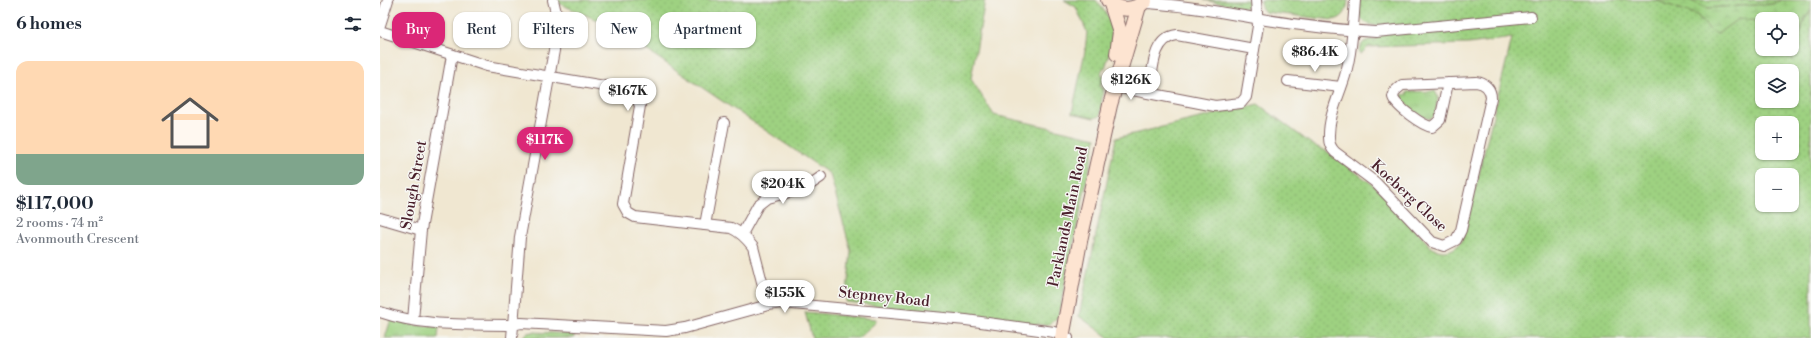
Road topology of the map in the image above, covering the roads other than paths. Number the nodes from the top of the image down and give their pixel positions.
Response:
1 (388, 0) edge
2 (553, 0) edge
3 (1183, 0) edge
4 (1256, 0) edge
5 (1355, 0) edge
6 (1110, 2) edge
7 (1142, 3) edge
8 (1217, 12) junction
9 (1531, 17) dead end
10 (1257, 19) junction
11 (380, 25) edge
12 (1352, 30) junction
13 (380, 31) edge
14 (1254, 49) junction
15 (452, 56) junction
16 (549, 76) junction
17 (1288, 81) dead end
18 (1448, 83) junction
19 (1117, 87) junction
20 (1341, 88) junction
21 (1149, 94) junction
22 (1110, 104) junction
23 (724, 122) dead end
24 (821, 177) dead end
25 (380, 218) edge
26 (705, 225) junction
27 (421, 230) junction
28 (742, 234) junction
29 (768, 305) junction
30 (380, 312) edge
31 (412, 320) junction
32 (512, 325) junction
33 (1064, 337) edge
34 (512, 338) edge

1 - 11 street
2 - 16 street
3 - 8 street
4 - 10 street
5 - 12 street, Koeberg Close
6 - 7 street
6 - 22 street, Parklands Main Road
7 - 8 street
7 - 19 street, Parklands Main Road
8 - 10 street
9 - 12 street
10 - 12 street
10 - 14 street
12 - 20 street, Koeberg Close
13 - 15 street
14 - 21 street
14 - 21 street
15 - 16 street
15 - 27 street, Slough Street
16 - 26 street
16 - 32 street
17 - 20 street
18 - 18 street, Koeberg Close
18 - 20 street, Koeberg Close
19 - 21 street
19 - 22 street, Parklands Main Road
22 - 33 street, Parklands Main Road
23 - 26 street
24 - 28 street
25 - 27 street
26 - 28 street
27 - 31 street, Slough Street
28 - 29 street
29 - 32 street, Stepney Road
29 - 33 street, Stepney Road
30 - 31 street, Stepney Road
31 - 32 street, Stepney Road
32 - 34 street

